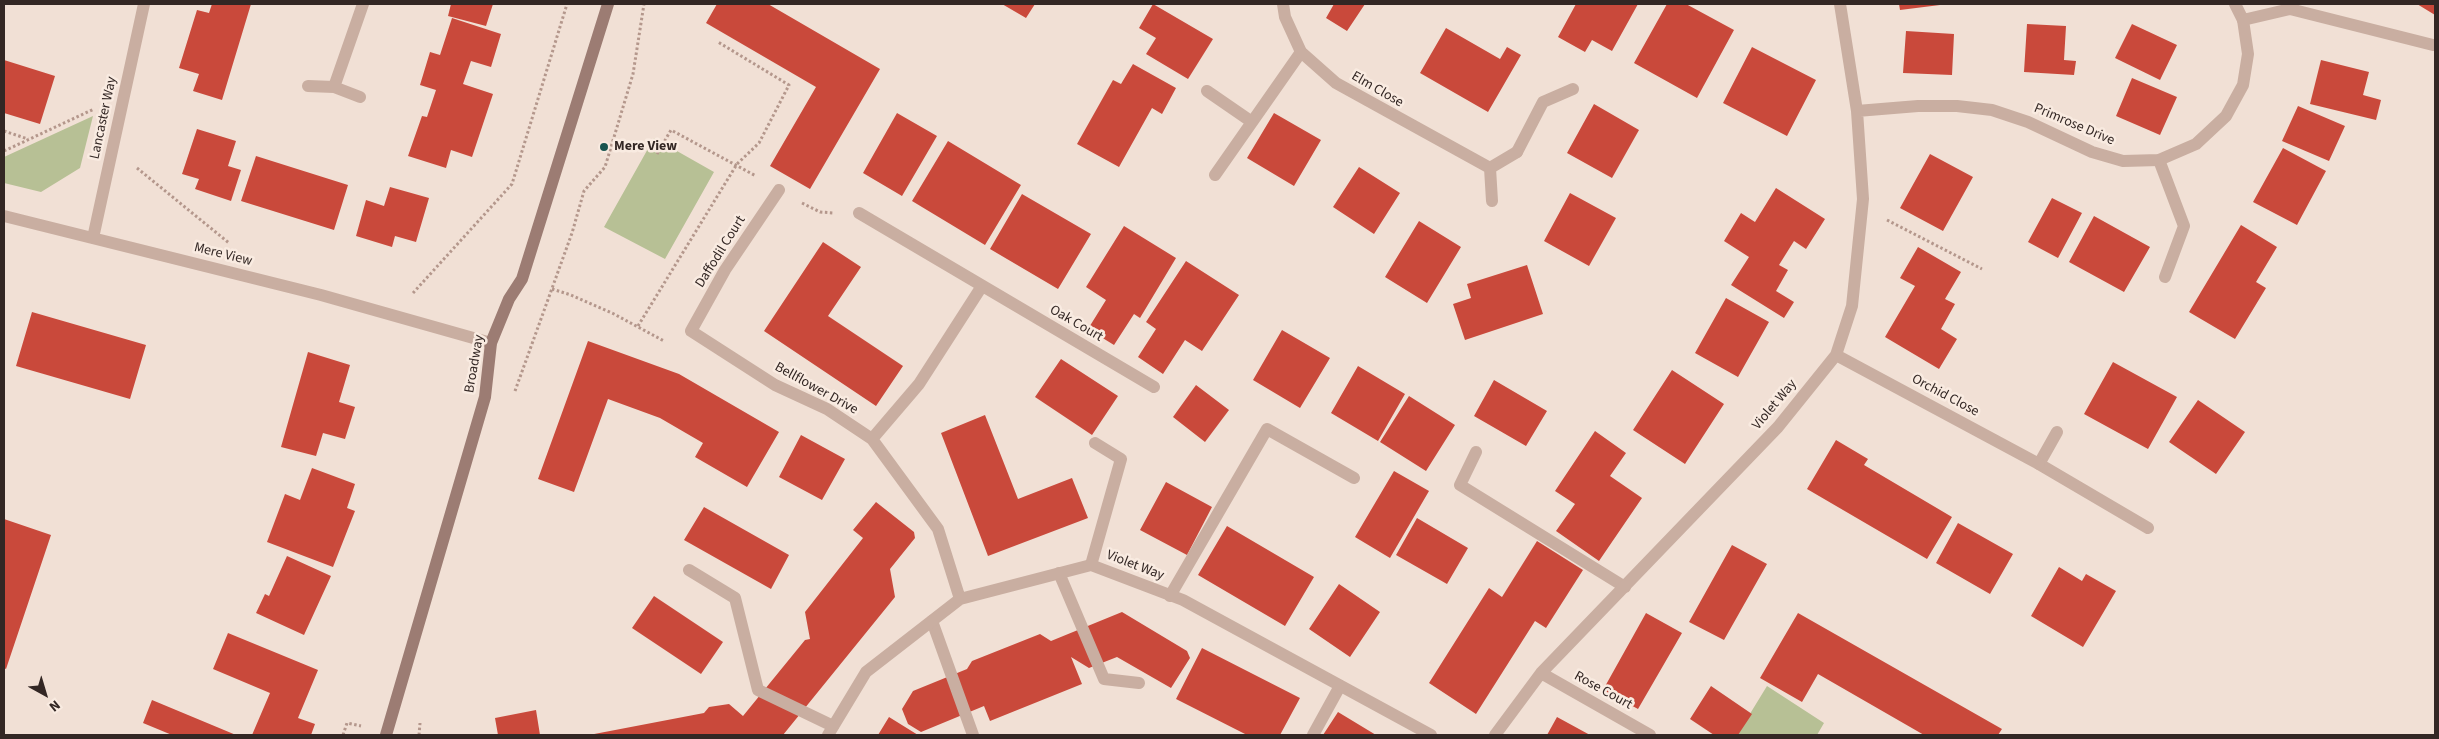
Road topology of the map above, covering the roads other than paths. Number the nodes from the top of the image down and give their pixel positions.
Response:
1 (144, 4) edge
2 (364, 4) edge
3 (608, 4) edge
4 (1283, 4) edge
5 (1840, 4) edge
6 (2234, 4) edge
7 (2242, 20) junction
8 (2433, 45) dead end
9 (1301, 52) junction
10 (308, 86) dead end
11 (334, 87) junction
12 (1573, 89) dead end
13 (1207, 91) dead end
14 (360, 97) dead end
15 (1857, 111) junction
16 (1252, 122) junction
17 (2159, 160) junction
18 (1490, 168) junction
19 (1214, 175) dead end
20 (779, 190) road end
21 (1492, 201) dead end
22 (859, 213) road end
23 (4, 216) edge
24 (93, 238) junction
25 (2165, 276) dead end
26 (982, 286) junction
27 (692, 330) joint
28 (491, 343) junction
29 (1836, 355) junction
30 (1154, 387) dead end
31 (2057, 432) dead end
32 (872, 439) junction
33 (1095, 443) dead end
34 (1476, 452) dead end
35 (2039, 464) junction
36 (1354, 478) dead end
37 (2148, 528) dead end
38 (1091, 565) junction
39 (689, 570) dead end
40 (1059, 573) junction
41 (1625, 587) junction
42 (1170, 596) junction
43 (960, 599) junction
44 (932, 621) junction
45 (1540, 673) junction
46 (1140, 683) dead end
47 (1340, 686) junction
48 (830, 731) edge
49 (386, 735) edge
50 (973, 735) edge
51 (1313, 735) edge
52 (1432, 735) edge
53 (1495, 735) edge
54 (1650, 735) edge

1 - 24 street, Lancaster Way
2 - 11 street
3 - 28 main road, Broadway
4 - 9 street, Elm Close
5 - 15 street, Violet Way
6 - 7 street, Primrose Drive
7 - 8 street
7 - 17 street, Primrose Drive
9 - 16 street
9 - 18 street, Elm Close
10 - 11 street
11 - 14 street
12 - 18 street
13 - 16 street
15 - 17 street, Primrose Drive
15 - 29 street, Violet Way
16 - 19 street
17 - 25 street
18 - 21 street
20 - 27 street, Daffodil Court
22 - 26 street, Oak Court
23 - 24 street, Mere View
24 - 28 street, Mere View
26 - 30 street, Oak Court
26 - 32 street
27 - 32 street, Bellflower Drive
28 - 49 main road, Broadway
29 - 35 street, Orchid Close
29 - 41 street, Violet Way
31 - 35 street
32 - 43 street, Bellflower Drive
33 - 38 street
34 - 41 street
35 - 37 street, Orchid Close
36 - 42 street
38 - 40 street, Violet Way
38 - 42 street, Violet Way
39 - 48 street
40 - 43 street, Violet Way
40 - 46 street
41 - 45 street, Violet Way
42 - 47 street, Violet Way
43 - 44 street, Violet Way
44 - 48 street, Violet Way
44 - 50 street
45 - 53 street, Violet Way
45 - 54 street, Rose Court
47 - 51 street
47 - 52 street, Violet Way

